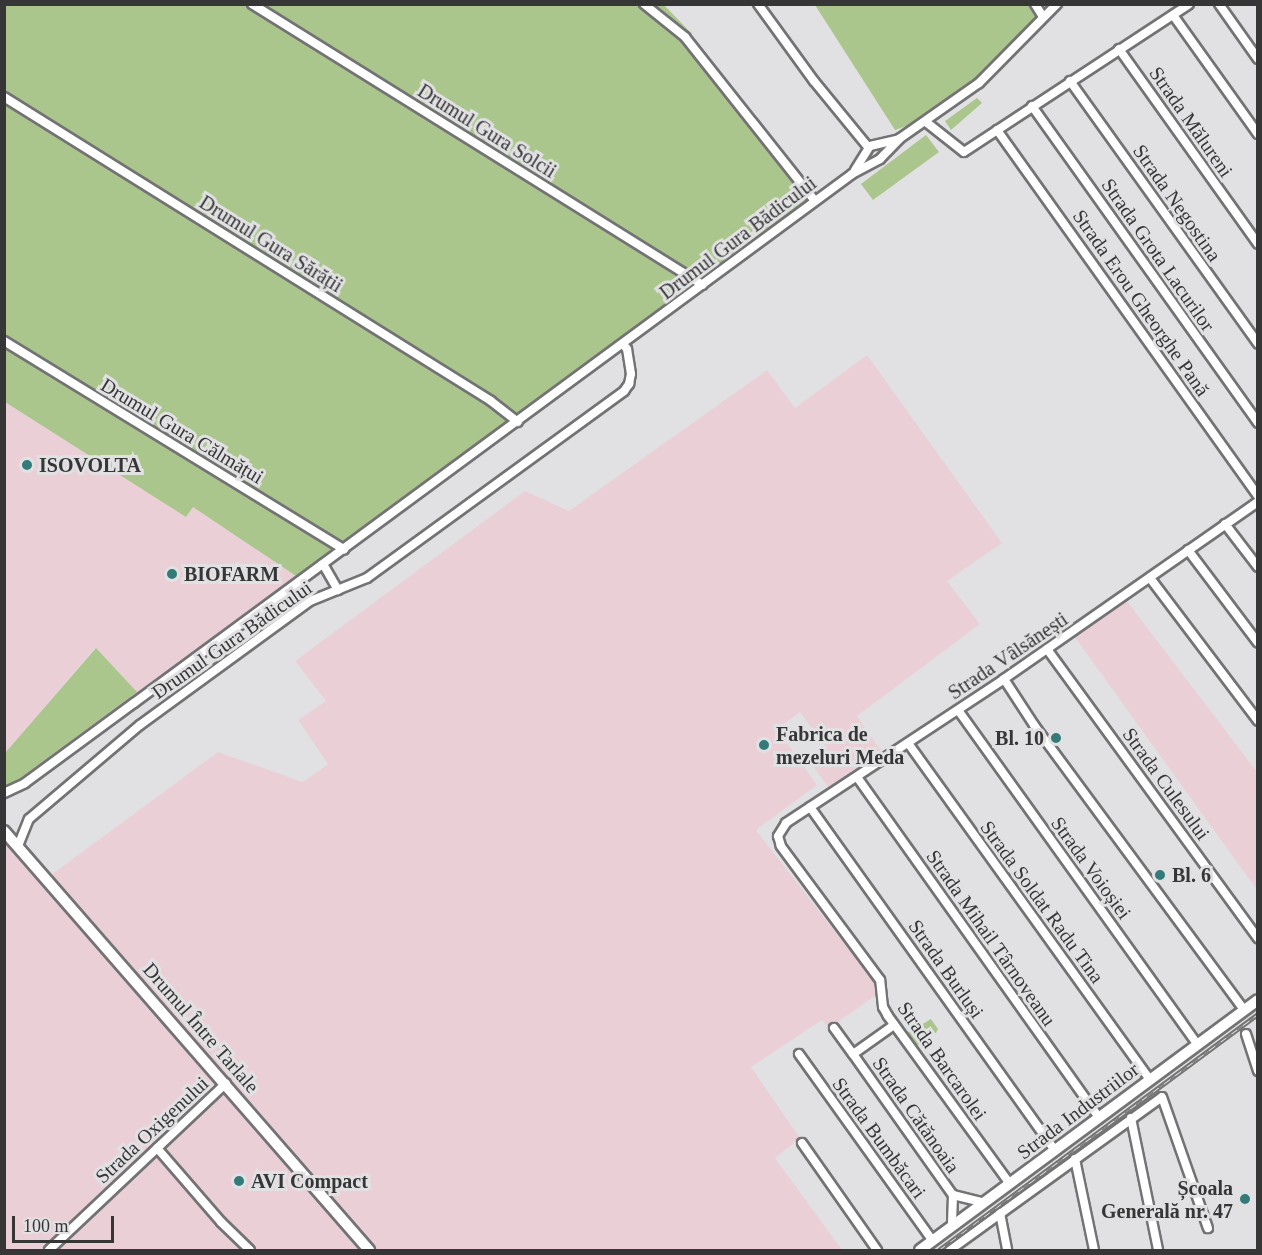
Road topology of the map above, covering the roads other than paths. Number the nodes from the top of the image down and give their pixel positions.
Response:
1 (252, 4) edge
2 (644, 4) edge
3 (758, 4) edge
4 (1035, 4) edge
5 (1057, 4) edge
6 (1189, 4) edge
7 (1219, 4) edge
8 (1173, 15) junction
9 (1043, 17) junction
10 (1119, 49) junction
11 (1257, 59) edge
12 (1070, 81) junction
13 (4, 98) edge
14 (1032, 106) junction
15 (926, 122) junction
16 (997, 130) junction
17 (1257, 134) edge
18 (899, 139) junction
19 (877, 145) junction
20 (867, 151) junction
21 (883, 154) junction
22 (873, 161) junction
23 (852, 174) junction
24 (815, 201) junction
25 (1257, 244) edge
26 (703, 285) junction
27 (4, 341) edge
28 (623, 344) junction
29 (1257, 344) edge
30 (518, 422) junction
31 (1257, 423) edge
32 (1257, 496) edge
33 (1257, 502) edge
34 (1226, 524) junction
35 (344, 549) junction
36 (1188, 550) junction
37 (323, 564) junction
38 (1257, 567) edge
39 (1150, 578) junction
40 (338, 590) junction
41 (1257, 642) edge
42 (1047, 649) junction
43 (1004, 679) junction
44 (958, 710) junction
45 (1257, 721) edge
46 (908, 743) junction
47 (857, 777) junction
48 (4, 793) edge
49 (810, 807) junction
50 (4, 831) edge
51 (778, 836) joint
52 (18, 846) junction
53 (1257, 938) edge
54 (1257, 1000) edge
55 (1244, 1010) junction
56 (894, 1025) junction
57 (834, 1028) dead end
58 (1246, 1034) dead end
59 (1198, 1045) junction
60 (799, 1054) dead end
61 (853, 1054) junction
62 (1257, 1071) edge
63 (1150, 1080) junction
64 (226, 1083) junction
65 (1099, 1118) junction
66 (1131, 1118) junction
67 (802, 1143) dead end
68 (157, 1148) junction
69 (1054, 1151) junction
70 (1075, 1159) junction
71 (1010, 1184) junction
72 (953, 1195) junction
73 (984, 1203) junction
74 (1000, 1213) junction
75 (952, 1226) junction
76 (1208, 1228) dead end
77 (933, 1241) junction
78 (49, 1251) edge
79 (250, 1251) edge
80 (369, 1251) edge
81 (877, 1251) edge
82 (920, 1251) edge
83 (950, 1251) edge
84 (1007, 1251) edge
85 (1094, 1251) edge
86 (1158, 1251) edge

1 - 26 street, Drumul Gura Solcii
2 - 24 street
3 - 20 street
4 - 9 street
5 - 9 street
6 - 8 street
7 - 11 street
8 - 10 street
8 - 17 street
9 - 15 street
10 - 12 street
10 - 25 street, Strada Mălureni
12 - 14 street
12 - 29 street, Strada Negostina
13 - 30 street, Drumul Gura Sărății
14 - 16 street
14 - 31 street, Strada Grota Lacurilor
15 - 16 street
15 - 18 street
16 - 32 street, Strada Erou Gheorghe Pană
18 - 19 street
18 - 21 street
19 - 20 street
19 - 21 street
20 - 22 street
20 - 23 street
21 - 22 street, Drumul Gura Bădicului
22 - 23 street, Drumul Gura Bădicului
23 - 24 street, Drumul Gura Bădicului
24 - 26 street, Drumul Gura Bădicului
26 - 28 street, Drumul Gura Bădicului
27 - 35 street, Drumul Gura Călmățui
28 - 30 street, Drumul Gura Bădicului
28 - 40 street, Drumul Gura Bădicului
30 - 35 street, Drumul Gura Bădicului
33 - 34 street, Strada Vâlsănești
34 - 36 street, Strada Vâlsănești
34 - 38 street
35 - 37 street, Drumul Gura Bădicului
36 - 39 street, Strada Vâlsănești
36 - 41 street
37 - 40 street
37 - 48 street, Drumul Gura Bădicului
39 - 42 street, Strada Vâlsănești
39 - 45 street
40 - 52 street, Drumul Gura Bădicului
42 - 43 street, Strada Vâlsănești
42 - 53 street, Strada Culesului
43 - 44 street, Strada Vâlsănești
43 - 55 street
44 - 46 street, Strada Vâlsănești
44 - 59 street, Strada Voioșiei
46 - 47 street, Strada Vâlsănești
46 - 63 street, Strada Soldat Radu Tina
47 - 49 street, Strada Vâlsănești
47 - 65 street, Strada Mihail Târnoveanu
49 - 51 street, Strada Vâlsănești
49 - 69 street, Strada Burluși
50 - 52 main road, Drumul Între Tarlale
51 - 56 street, Strada Barcarolei
52 - 64 main road, Drumul Între Tarlale
54 - 55 main road, Strada Industriilor
55 - 59 main road, Strada Industriilor
56 - 61 street, Strada Cătănoaia
56 - 71 street, Strada Barcarolei
57 - 61 street, Strada Cătănoaia
58 - 62 street
59 - 63 main road, Strada Industriilor
60 - 77 street, Strada Bumbăcari
61 - 72 street, Strada Cătănoaia
63 - 65 main road, Strada Industriilor
64 - 68 street, Strada Oxigenului
64 - 80 main road, Drumul Între Tarlale
65 - 69 main road, Strada Industriilor
66 - 70 street
66 - 76 street, Strada Industriilor
66 - 86 street
67 - 81 street
68 - 78 street, Strada Oxigenului
68 - 79 street
69 - 71 main road, Strada Industriilor
70 - 74 street
70 - 85 street
71 - 73 main road, Strada Industriilor
72 - 73 street, Strada Cătănoaia
72 - 75 street, Strada Cătănoaia
73 - 75 main road, Strada Industriilor
74 - 83 street
74 - 84 street
75 - 77 main road, Strada Industriilor
77 - 82 main road, Strada Industriilor

